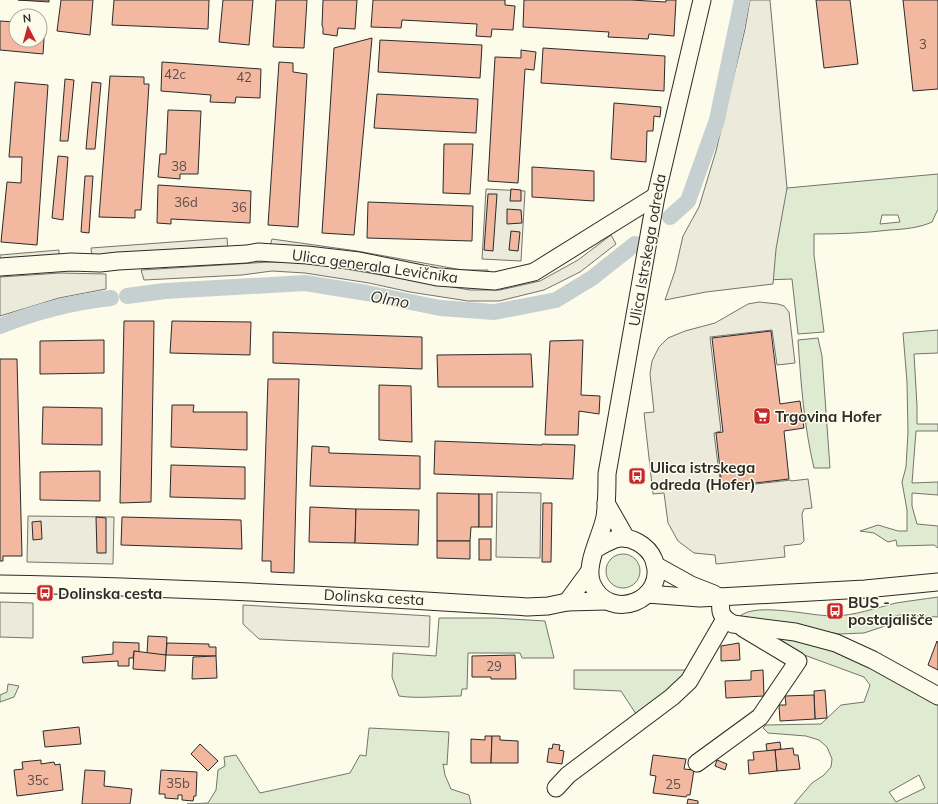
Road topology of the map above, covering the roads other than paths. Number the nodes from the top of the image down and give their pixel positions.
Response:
1 (702, 0) edge
2 (656, 196) junction
3 (0, 267) edge
4 (606, 503) junction
5 (626, 538) junction
6 (595, 549) junction
7 (655, 565) junction
8 (589, 572) junction
9 (938, 582) edge
10 (0, 584) edge
11 (647, 594) junction
12 (721, 597) junction
13 (606, 601) junction
14 (567, 602) junction
15 (732, 623) junction
16 (938, 696) edge
17 (697, 763) dead end
18 (556, 788) dead end

1 - 2 street, Ulica Istrskega odreda
2 - 3 street, Ulica generala Levičnika
2 - 4 street, Ulica Istrskega odreda
4 - 5 street
4 - 6 street
5 - 6 street
5 - 7 street
6 - 8 street
7 - 11 street
7 - 12 street
8 - 13 street
8 - 14 street
9 - 12 street
10 - 14 street, Dolinska cesta
11 - 12 street
11 - 13 street
12 - 15 street
13 - 14 street, Dolinska cesta
15 - 16 street
15 - 17 street
15 - 18 street

